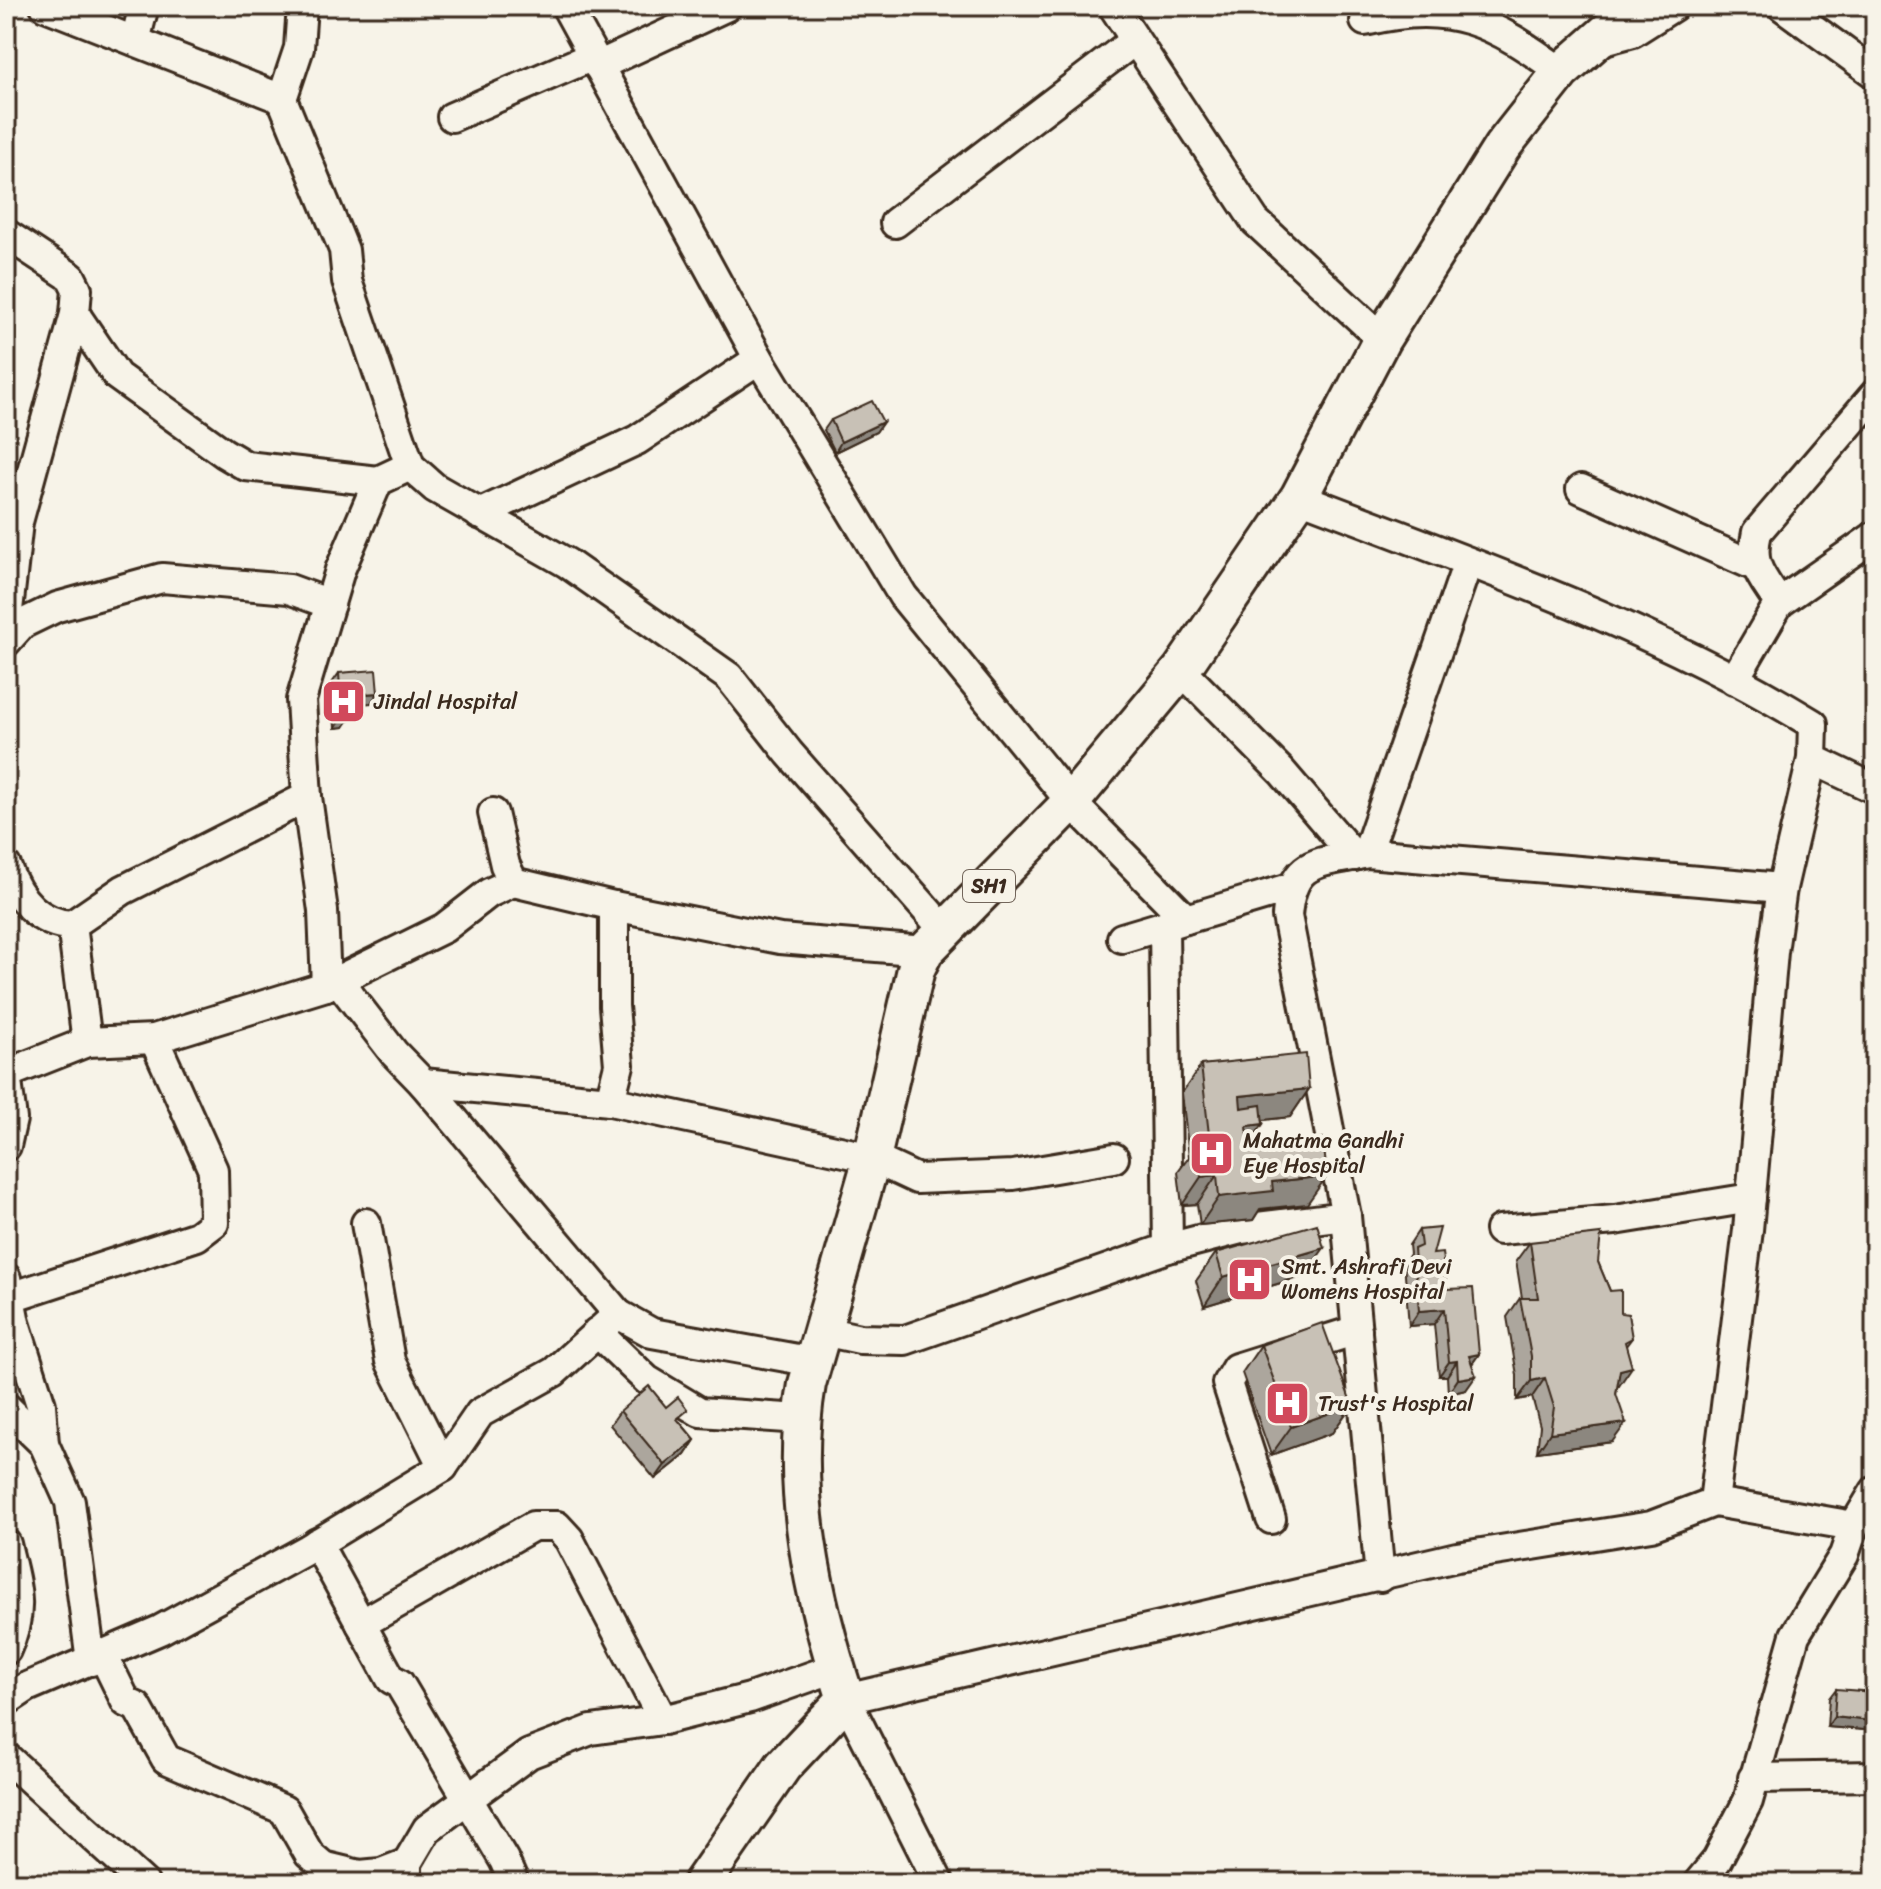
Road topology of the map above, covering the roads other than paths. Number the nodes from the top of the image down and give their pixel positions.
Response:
1 (45, 6) edge
2 (144, 6) edge
3 (302, 6) edge
4 (566, 6) edge
5 (727, 6) edge
6 (1113, 6) edge
7 (1674, 6) edge
8 (1782, 6) edge
9 (1626, 7) edge
10 (1365, 21) dead end
11 (1135, 40) junction
12 (135, 41) junction
13 (1590, 43) junction
14 (596, 61) junction
15 (1561, 72) junction
16 (1875, 74) edge
17 (282, 99) junction
18 (452, 117) dead end
19 (895, 223) dead end
20 (6, 234) edge
21 (75, 314) junction
22 (1382, 339) junction
23 (759, 359) junction
24 (1875, 394) edge
25 (410, 466) junction
26 (378, 481) junction
27 (1581, 489) dead end
28 (1299, 497) junction
29 (479, 514) junction
30 (1875, 536) edge
31 (1468, 562) junction
32 (1755, 566) junction
33 (1779, 603) junction
34 (330, 604) junction
35 (6, 628) edge
36 (6, 642) edge
37 (1181, 670) junction
38 (1734, 680) junction
39 (1812, 759) junction
40 (1875, 789) edge
41 (307, 797) junction
42 (1071, 802) junction
43 (493, 813) dead end
44 (1360, 855) junction
45 (6, 866) edge
46 (513, 882) junction
47 (1290, 888) junction
48 (1782, 888) junction
49 (614, 906) junction
50 (1175, 922) junction
51 (72, 925) junction
52 (1122, 938) dead end
53 (935, 941) junction
54 (332, 982) junction
55 (154, 1039) junction
56 (87, 1042) junction
57 (6, 1074) edge
58 (423, 1083) junction
59 (610, 1101) junction
60 (6, 1146) edge
61 (872, 1158) junction
62 (1114, 1158) dead end
63 (1751, 1198) junction
64 (1346, 1216) junction
65 (366, 1223) dead end
66 (1500, 1230) dead end
67 (1168, 1248) junction
68 (9, 1288) edge
69 (608, 1323) junction
70 (1357, 1330) junction
71 (819, 1346) junction
72 (6, 1407) edge
73 (801, 1419) junction
74 (44, 1444) junction
75 (443, 1467) junction
76 (1875, 1491) edge
77 (1714, 1502) junction
78 (1271, 1519) dead end
79 (1864, 1532) edge
80 (317, 1543) junction
81 (6, 1544) edge
82 (1380, 1577) junction
83 (361, 1624) junction
84 (6, 1650) edge
85 (97, 1658) junction
86 (840, 1683) junction
87 (6, 1701) edge
88 (663, 1720) junction
89 (6, 1757) edge
90 (1875, 1776) edge
91 (1753, 1778) junction
92 (468, 1800) junction
93 (407, 1873) edge
94 (144, 1883) edge
95 (514, 1883) edge
96 (702, 1883) edge
97 (939, 1883) edge
98 (1698, 1883) edge

1 - 12 street
2 - 12 street
3 - 17 street
4 - 14 street
5 - 14 street
6 - 11 street
7 - 13 street
8 - 16 street
9 - 13 main road, SH1
10 - 15 street
11 - 19 street
11 - 22 street
12 - 17 street
13 - 15 main road, SH1
14 - 18 street
14 - 23 street
15 - 22 main road, SH1
17 - 25 street
20 - 21 street
21 - 26 street
21 - 35 street
22 - 28 main road, SH1
23 - 29 street
23 - 42 street
24 - 32 street
25 - 26 street
25 - 29 street
26 - 34 street
27 - 32 street
28 - 31 street
28 - 37 main road, SH1
29 - 53 street
30 - 33 street
31 - 38 street
31 - 44 street
32 - 33 street
33 - 38 street
34 - 36 street
34 - 41 street
37 - 42 main road, SH1
37 - 44 street
38 - 39 street
39 - 40 street
39 - 48 street
41 - 51 street
41 - 54 street
42 - 50 street
42 - 53 main road, SH1
43 - 46 street
44 - 47 street
44 - 48 street
45 - 51 street
46 - 49 street
46 - 54 street
47 - 50 street
47 - 64 street
48 - 63 street
49 - 53 street
49 - 59 street
50 - 52 street
50 - 67 street
51 - 56 street
53 - 61 main road, SH1
54 - 55 street
54 - 58 street
55 - 56 street
55 - 68 street
56 - 57 street
57 - 60 street
58 - 59 street
58 - 69 street
59 - 61 street
61 - 62 street
61 - 71 main road, SH1
63 - 66 street
63 - 77 street
64 - 67 street
64 - 70 street
65 - 75 street
67 - 71 street
68 - 74 street
69 - 71 street
69 - 73 street
69 - 75 street
70 - 78 street
70 - 82 street
71 - 73 main road, SH1
72 - 74 street
73 - 86 main road, SH1
74 - 85 street
75 - 80 street
76 - 79 street
77 - 79 street
77 - 82 street
79 - 91 street
80 - 83 street
80 - 85 street
81 - 84 street
82 - 86 street
83 - 88 street
83 - 92 street
85 - 87 street
85 - 93 street
86 - 88 street
86 - 96 main road
86 - 97 street
88 - 92 street
89 - 94 street
90 - 91 street
91 - 98 street
92 - 93 street
92 - 95 street

